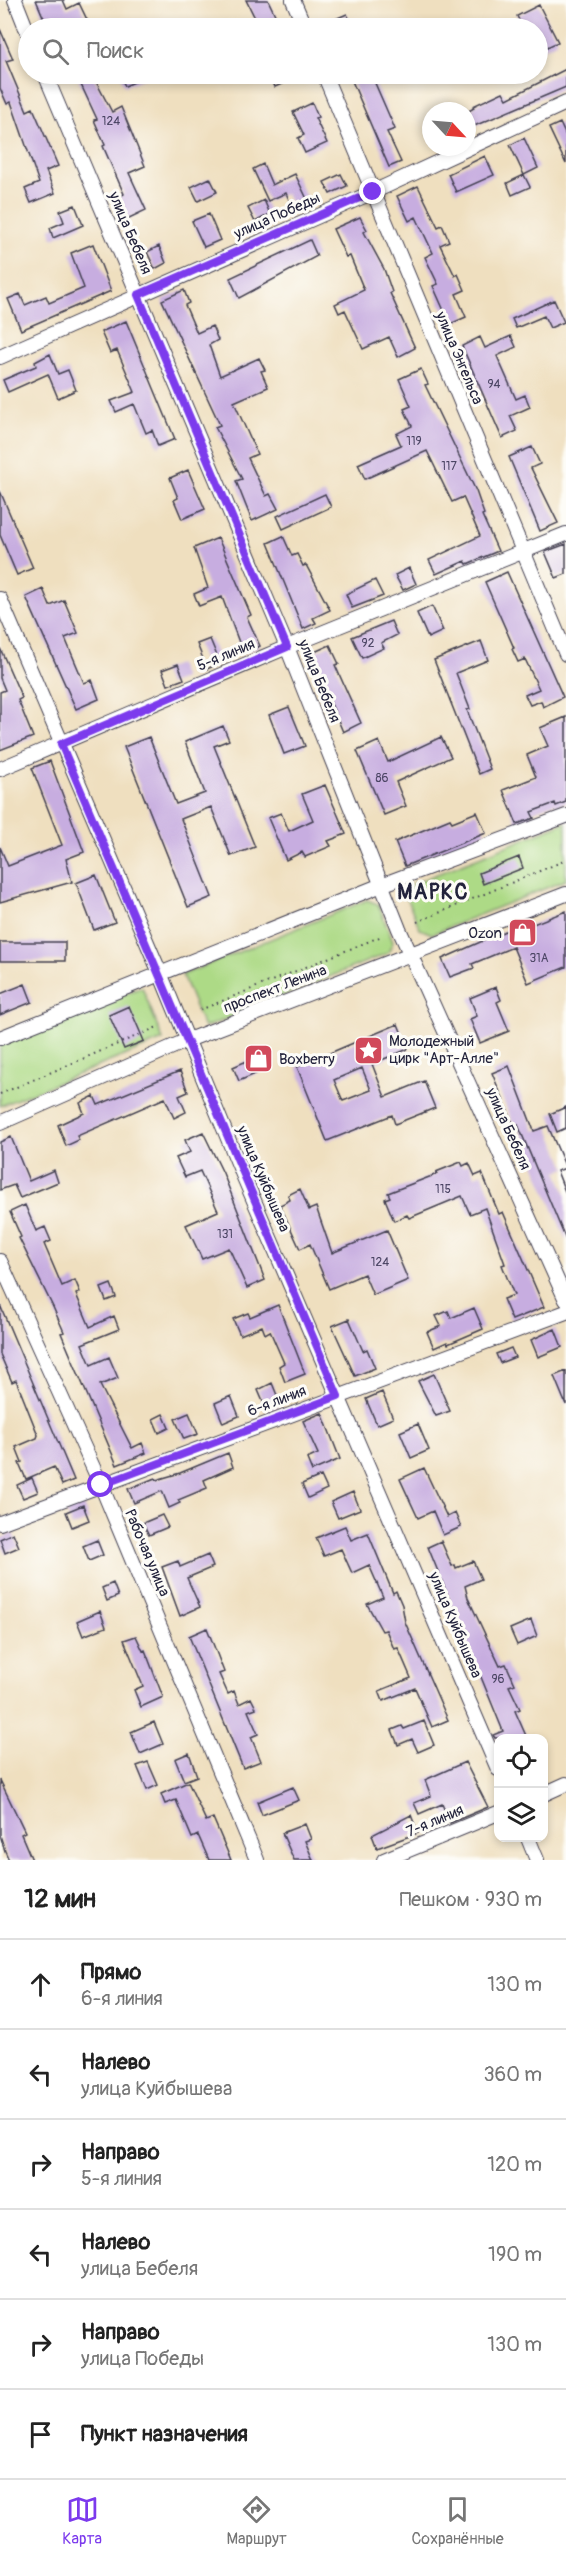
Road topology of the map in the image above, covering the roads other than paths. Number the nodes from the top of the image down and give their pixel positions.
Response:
1 (15, 0) edge
2 (293, 0) edge
3 (22, 18) edge
4 (301, 18) edge
5 (49, 84) edge
6 (328, 84) edge
7 (566, 103) edge
8 (373, 192) junction
9 (138, 295) junction
10 (0, 357) edge
11 (566, 534) edge
12 (522, 552) junction
13 (0, 599) edge
14 (287, 647) junction
15 (566, 654) edge
16 (61, 744) junction
17 (0, 769) edge
18 (566, 816) edge
19 (384, 884) junction
20 (566, 894) edge
21 (412, 954) junction
22 (160, 973) junction
23 (0, 1038) edge
24 (188, 1040) junction
25 (0, 1123) edge
26 (0, 1261) edge
27 (566, 1300) edge
28 (566, 1312) edge
29 (338, 1396) junction
30 (101, 1485) junction
31 (0, 1523) edge
32 (494, 1760) edge
33 (566, 1784) edge
34 (548, 1792) edge
35 (494, 1815) edge
36 (530, 1842) edge
37 (257, 1860) edge
38 (384, 1860) edge
39 (537, 1860) edge

1 - 3 street
2 - 4 street
5 - 9 street, улица Бебеля
6 - 8 street, улица Энгельса
7 - 8 street, улица Победы
8 - 9 street, улица Победы
8 - 12 street, улица Энгельса
9 - 10 street, улица Победы
9 - 14 street, улица Бебеля
11 - 12 street, 5-я линия
12 - 14 street, 5-я линия
12 - 15 street, улица Энгельса
13 - 16 street, улица Куйбышева
14 - 16 street, 5-я линия
14 - 19 street, улица Бебеля
16 - 17 street, 5-я линия
16 - 22 street, улица Куйбышева
18 - 19 street
19 - 21 street, улица Бебеля
19 - 22 street
20 - 21 street, проспект Ленина
21 - 24 street, проспект Ленина
21 - 27 street, улица Бебеля
22 - 23 street
22 - 24 street, улица Куйбышева
24 - 25 street, проспект Ленина
24 - 29 street, улица Куйбышева
26 - 30 street, Рабочая улица
28 - 29 street, 6-я линия
29 - 30 street, 6-я линия
29 - 32 street, улица Куйбышева
30 - 31 street, 6-я линия
30 - 37 street, Рабочая улица
33 - 34 street
35 - 38 street, 7-я линия
36 - 39 street

